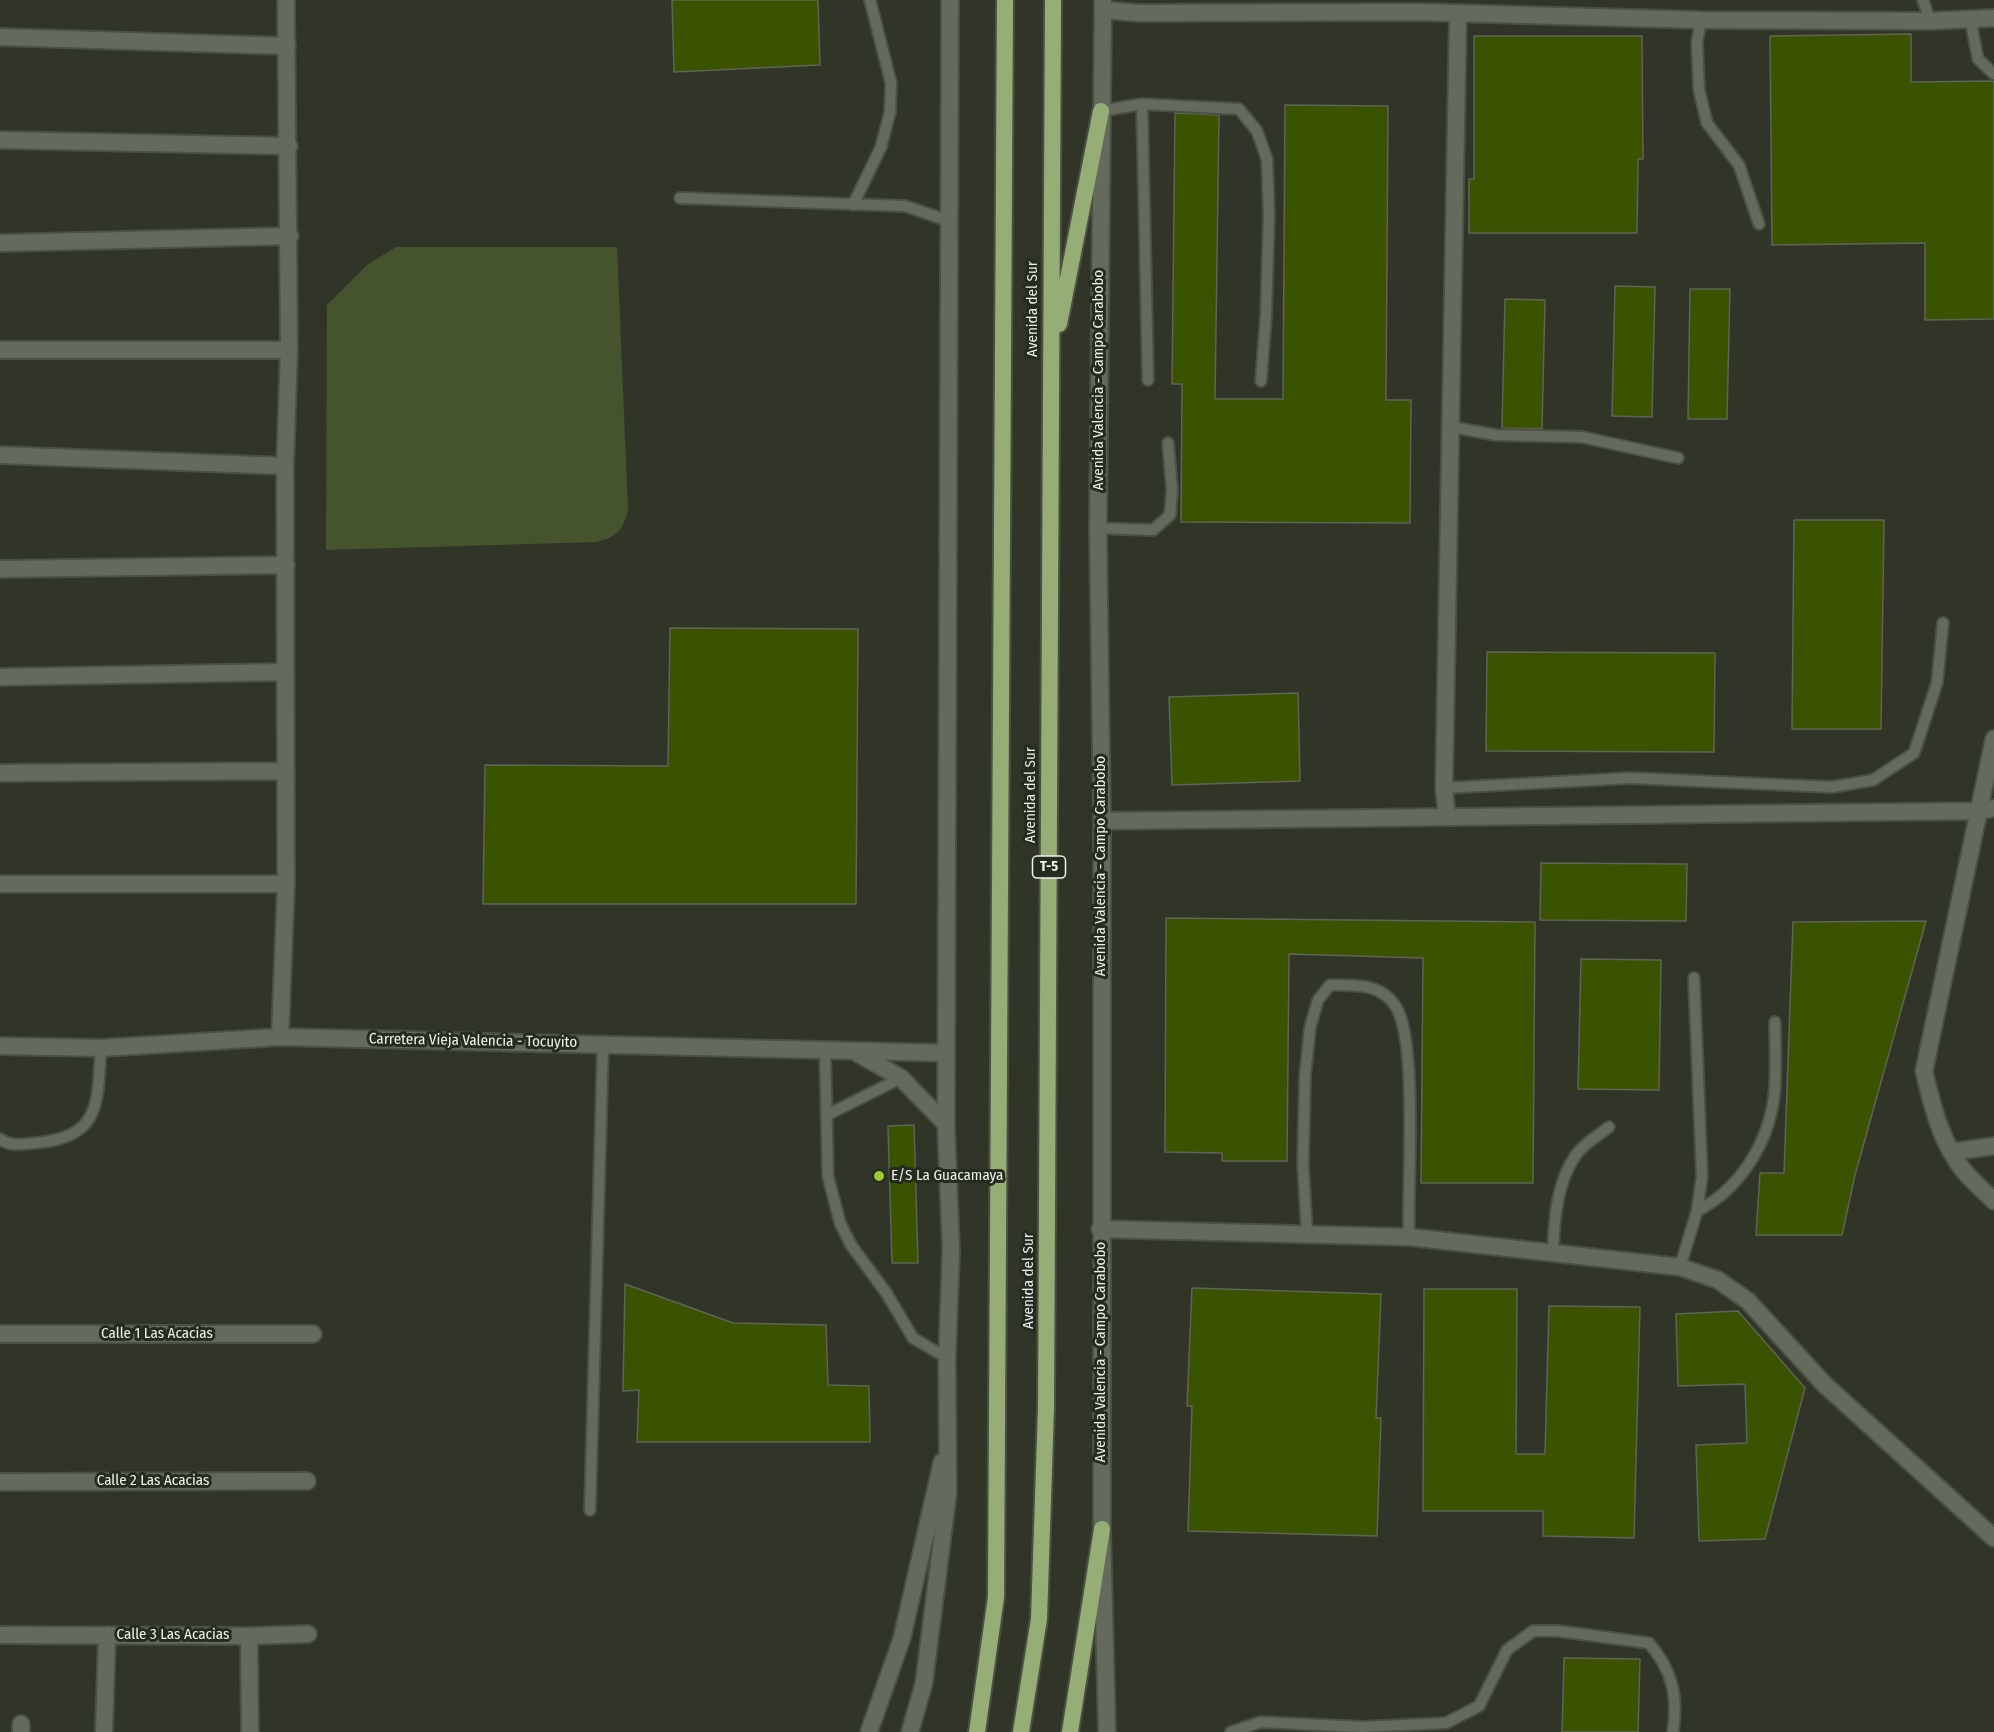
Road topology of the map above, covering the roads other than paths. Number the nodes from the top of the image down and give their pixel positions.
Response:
1 (286, 0) edge
2 (870, 0) edge
3 (950, 0) edge
4 (1005, 0) edge
5 (1053, 0) edge
6 (1923, 0) edge
7 (1107, 3) edge
8 (1418, 6) edge
9 (1458, 13) junction
10 (1970, 18) junction
11 (1994, 18) edge
12 (1701, 20) junction
13 (1930, 21) junction
14 (0, 37) edge
15 (287, 46) junction
16 (1994, 74) edge
17 (1142, 104) junction
18 (1101, 111) junction
19 (0, 140) edge
20 (289, 146) junction
21 (680, 198) dead end
22 (853, 206) junction
23 (949, 222) junction
24 (1759, 224) dead end
25 (290, 236) junction
26 (0, 243) edge
27 (0, 350) edge
28 (289, 350) junction
29 (1051, 363) junction
30 (1148, 380) dead end
31 (1261, 381) dead end
32 (1452, 427) junction
33 (1168, 443) dead end
34 (0, 455) edge
35 (1678, 458) dead end
36 (285, 466) junction
37 (1098, 528) junction
38 (286, 565) junction
39 (0, 569) edge
40 (1943, 623) dead end
41 (284, 672) junction
42 (0, 676) edge
43 (1994, 739) edge
44 (285, 771) junction
45 (0, 773) edge
46 (1444, 788) junction
47 (1986, 809) edge
48 (1447, 817) junction
49 (1102, 821) junction
50 (0, 884) edge
51 (286, 884) junction
52 (1694, 978) dead end
53 (1775, 1023) dead end
54 (280, 1037) junction
55 (603, 1043) junction
56 (0, 1046) edge
57 (101, 1048) junction
58 (825, 1052) junction
59 (856, 1052) junction
60 (946, 1053) junction
61 (901, 1078) junction
62 (827, 1115) junction
63 (946, 1124) junction
64 (1609, 1127) dead end
65 (0, 1139) edge
66 (1994, 1146) edge
67 (1951, 1152) junction
68 (1994, 1201) edge
69 (1696, 1212) junction
70 (1100, 1229) junction
71 (1307, 1234) junction
72 (1409, 1237) junction
73 (1553, 1251) junction
74 (1680, 1267) junction
75 (0, 1334) edge
76 (313, 1334) dead end
77 (947, 1358) junction
78 (949, 1435) junction
79 (307, 1481) dead end
80 (0, 1482) edge
81 (590, 1510) dead end
82 (1102, 1528) junction
83 (1994, 1538) edge
84 (308, 1634) dead end
85 (0, 1635) edge
86 (107, 1635) junction
87 (249, 1636) junction
88 (104, 1732) edge
89 (250, 1732) edge
90 (869, 1732) edge
91 (910, 1732) edge
92 (977, 1732) edge
93 (1021, 1732) edge
94 (1070, 1732) edge
95 (1107, 1732) edge
96 (1231, 1732) edge
97 (1674, 1732) edge

1 - 15 street
2 - 22 lane
3 - 23 street
4 - 92 highway, Avenida del Sur
5 - 29 highway, Avenida del Sur / T-5
6 - 13 lane
7 - 8 street
7 - 18 street, Avenida Valencia - Campo Carabobo
8 - 9 street
9 - 12 street
9 - 32 street
10 - 11 street
10 - 13 street
10 - 16 lane
12 - 13 street
12 - 24 lane
14 - 15 street
15 - 20 street
17 - 18 lane
17 - 30 lane
17 - 31 lane
18 - 29 highway
18 - 37 street, Avenida Valencia - Campo Carabobo
19 - 20 street
20 - 25 street
21 - 22 lane
22 - 23 lane
23 - 60 street
25 - 26 street
25 - 28 street
27 - 28 street
28 - 36 street
29 - 93 highway, Avenida del Sur / T-5
32 - 35 lane
32 - 46 street
33 - 37 lane
34 - 36 street
36 - 38 street
37 - 49 street, Avenida Valencia - Campo Carabobo
38 - 39 street
38 - 41 street
40 - 46 lane
41 - 42 street
41 - 44 street
43 - 47 street
44 - 45 street
44 - 51 street
46 - 48 street
47 - 48 street
47 - 67 street
48 - 49 street
49 - 70 street, Avenida Valencia - Campo Carabobo
50 - 51 street
51 - 54 street
52 - 69 lane
53 - 69 lane
54 - 55 street, Carretera Vieja Valencia - Tocuyito
54 - 57 street, Carretera Vieja Valencia - Tocuyito
55 - 58 street, Carretera Vieja Valencia - Tocuyito
55 - 81 lane
56 - 57 street, Carretera Vieja Valencia - Tocuyito
57 - 65 lane
58 - 59 street, Carretera Vieja Valencia - Tocuyito
58 - 62 lane
59 - 60 street, Carretera Vieja Valencia - Tocuyito
59 - 61 street
60 - 63 street
61 - 62 lane
61 - 63 street
62 - 77 lane
63 - 77 street
64 - 73 lane
66 - 67 street
67 - 68 street
69 - 74 lane
70 - 71 street
70 - 82 street, Avenida Valencia - Campo Carabobo
71 - 72 street
71 - 72 lane
72 - 73 street
73 - 74 street
74 - 83 street
75 - 76 street, Calle 1 Las Acacias
77 - 78 street
78 - 90 street
78 - 91 street
79 - 80 street, Calle 2 Las Acacias
82 - 94 highway
82 - 95 street, Avenida Valencia - Campo Carabobo
84 - 87 street
85 - 86 street, Calle 3 Las Acacias
86 - 87 street, Calle 3 Las Acacias
86 - 88 street
87 - 89 street, Calle 3 Las Acacias
96 - 97 lane

